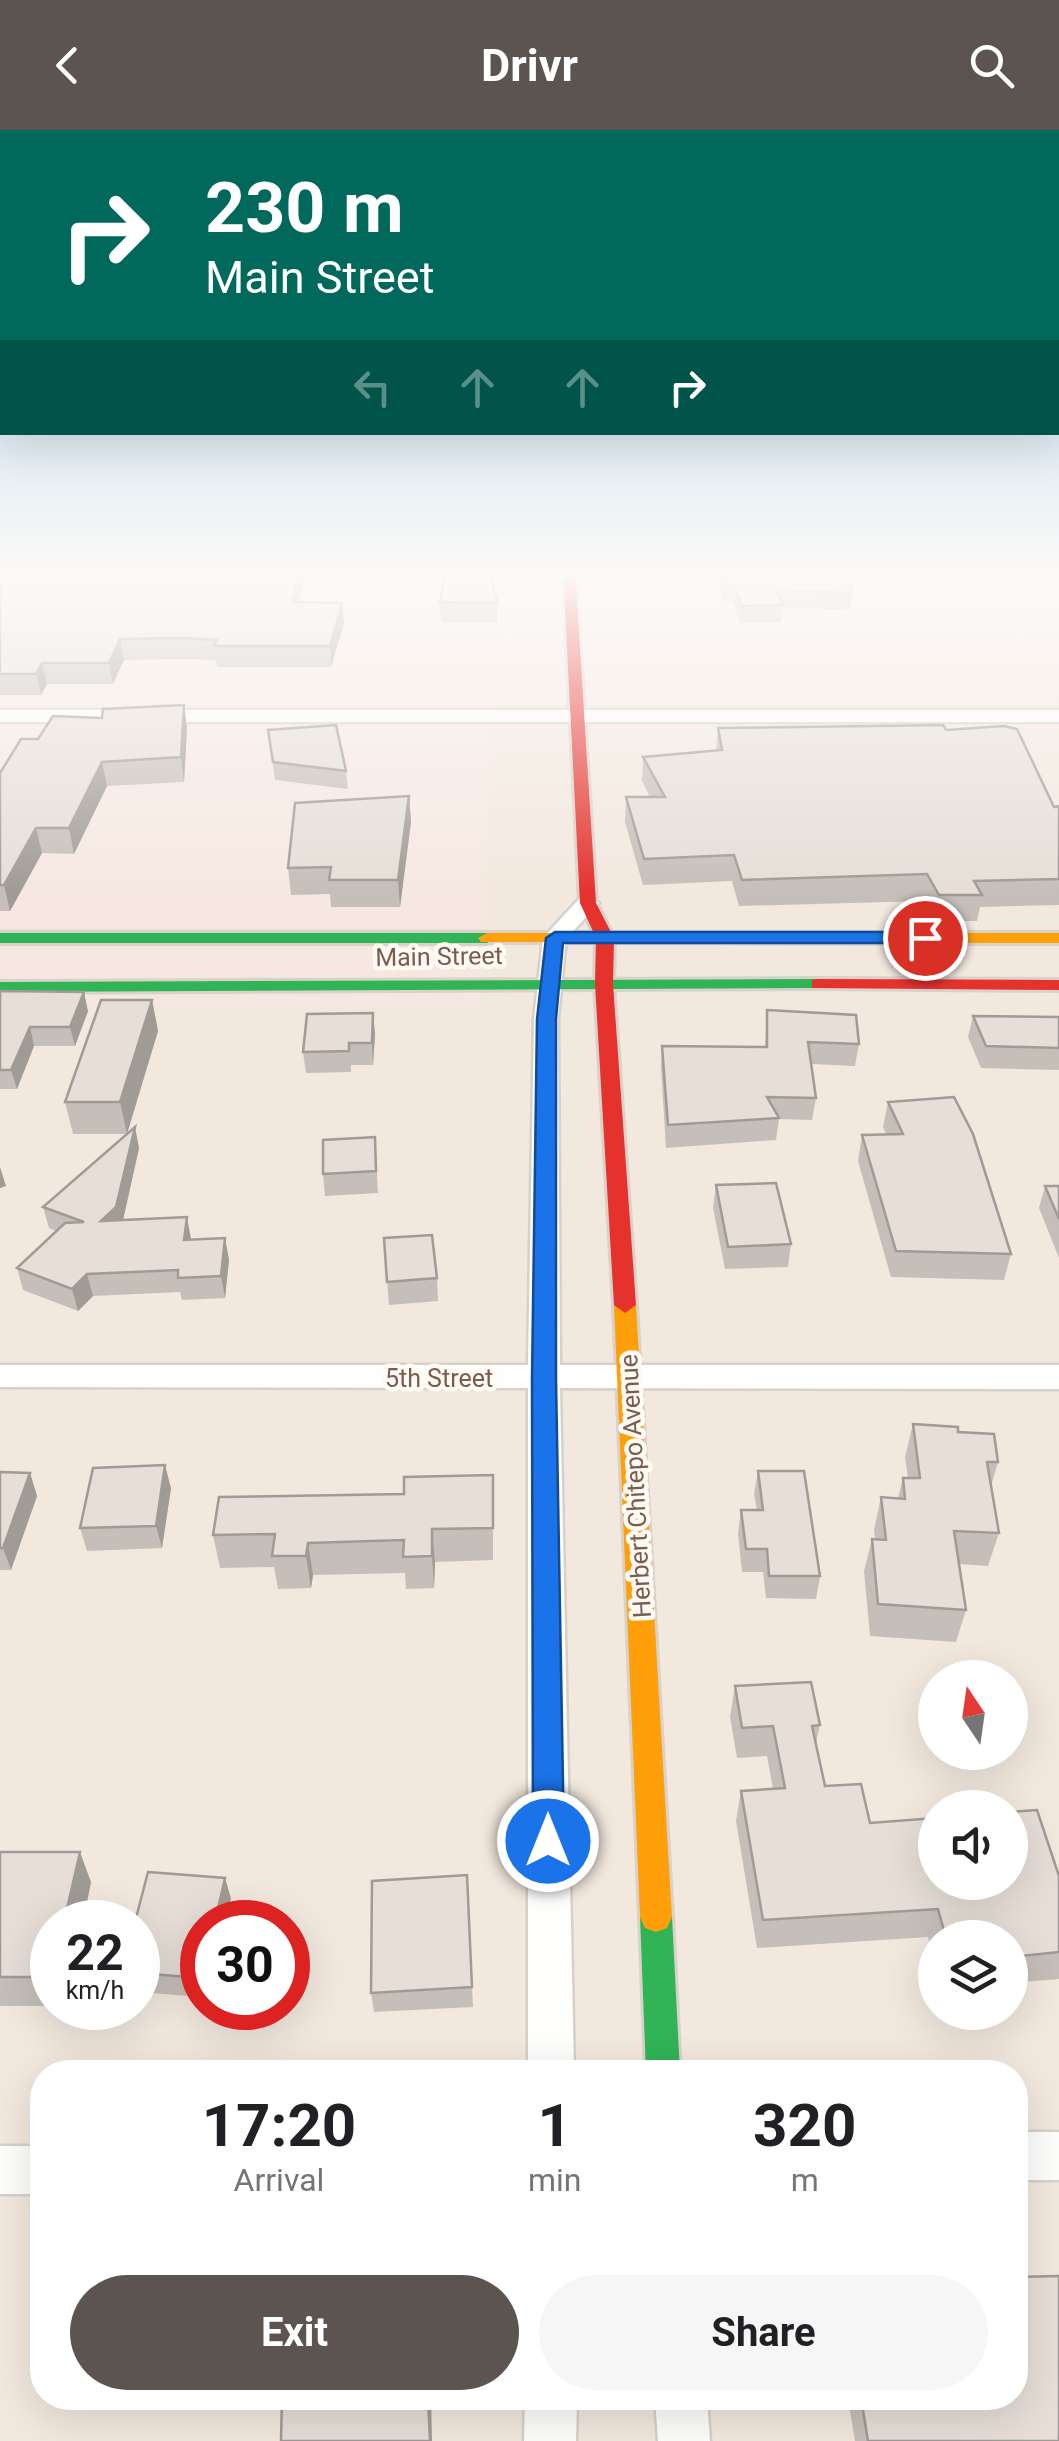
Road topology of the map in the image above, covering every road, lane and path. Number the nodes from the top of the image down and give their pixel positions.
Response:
1 (577, 677) edge
2 (0, 716) edge
3 (1059, 716) edge
4 (580, 718) junction
5 (588, 903) junction
6 (258, 936) junction
7 (0, 938) edge
8 (555, 938) junction
9 (605, 938) junction
10 (892, 938) junction
11 (1059, 938) edge
12 (548, 983) junction
13 (604, 984) junction
14 (904, 985) junction
15 (1059, 985) edge
16 (244, 986) junction
17 (0, 987) edge
18 (0, 1376) edge
19 (630, 1378) junction
20 (1059, 1378) edge
21 (544, 1379) junction
22 (551, 2060) edge
23 (662, 2060) edge
24 (1028, 2156) edge
25 (1059, 2156) edge
26 (0, 2170) edge
27 (30, 2170) edge
28 (550, 2410) edge
29 (682, 2410) edge
30 (550, 2441) edge
31 (684, 2441) edge

1 - 4 main road, Herbert Chitepo Avenue
2 - 4 street
3 - 4 street
4 - 5 main road, Herbert Chitepo Avenue
5 - 8 street
5 - 9 main road, Herbert Chitepo Avenue
6 - 7 main road, Main Street
6 - 8 main road, Main Street
6 - 16 main road
8 - 9 main road, Main Street
8 - 12 street
9 - 10 main road, Main Street
9 - 13 main road, Herbert Chitepo Avenue
10 - 11 main road, Main Street
10 - 14 main road
12 - 13 main road, Main Street
12 - 16 main road, Main Street
12 - 21 street
13 - 14 main road, Main Street
13 - 19 main road, Herbert Chitepo Avenue
14 - 15 main road, Main Street
16 - 17 main road, Main Street
18 - 21 street, 5th Street
19 - 20 street, 5th Street
19 - 21 street, 5th Street
19 - 23 main road, Herbert Chitepo Avenue
21 - 22 street
24 - 25 street
26 - 27 street
28 - 30 street
29 - 31 street

